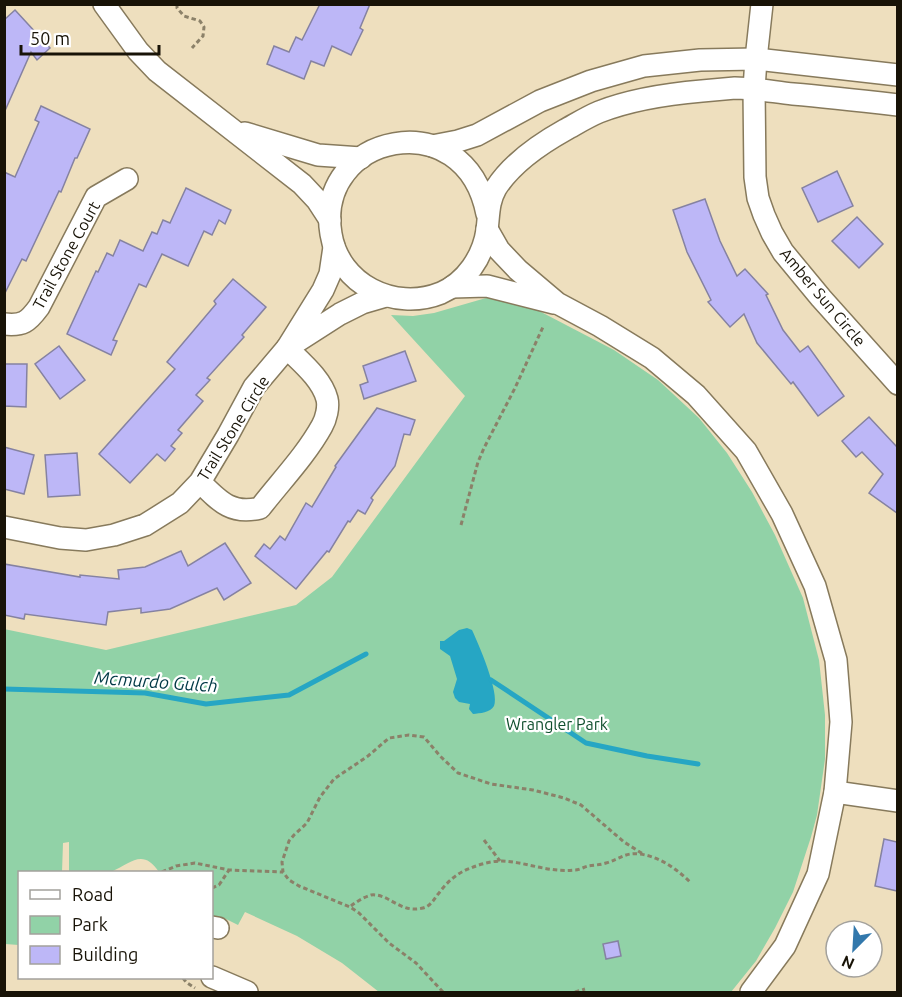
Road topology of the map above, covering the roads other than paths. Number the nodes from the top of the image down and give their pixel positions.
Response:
1 (104, 4) edge
2 (762, 4) edge
3 (756, 59) junction
4 (897, 75) edge
5 (754, 90) junction
6 (897, 105) edge
7 (233, 129) junction
8 (432, 146) junction
9 (361, 158) junction
10 (127, 179) dead end
11 (330, 220) junction
12 (487, 221) junction
13 (334, 247) junction
14 (452, 287) junction
15 (386, 296) junction
16 (557, 303) junction
17 (4, 324) edge
18 (287, 348) junction
19 (897, 384) edge
20 (200, 482) junction
21 (4, 527) edge
22 (835, 792) junction
23 (897, 801) edge
24 (213, 977) edge
25 (247, 993) edge
26 (751, 993) edge

1 - 7 street
2 - 3 street, Amber Sun Circle
3 - 4 street
3 - 5 street, Amber Sun Circle
3 - 8 street
5 - 6 street
5 - 12 street
5 - 19 street, Amber Sun Circle
7 - 9 street
7 - 11 street
8 - 9 street
8 - 12 street
9 - 11 street
10 - 17 street, Trail Stone Court
11 - 13 street
12 - 14 street
12 - 16 street
13 - 15 street
13 - 18 street, Trail Stone Circle
14 - 15 street
14 - 16 street
15 - 18 street, Trail Stone Circle
16 - 22 street
18 - 20 street, Trail Stone Circle
18 - 20 street
20 - 21 street, Trail Stone Circle
22 - 23 street
22 - 26 street
24 - 25 street

